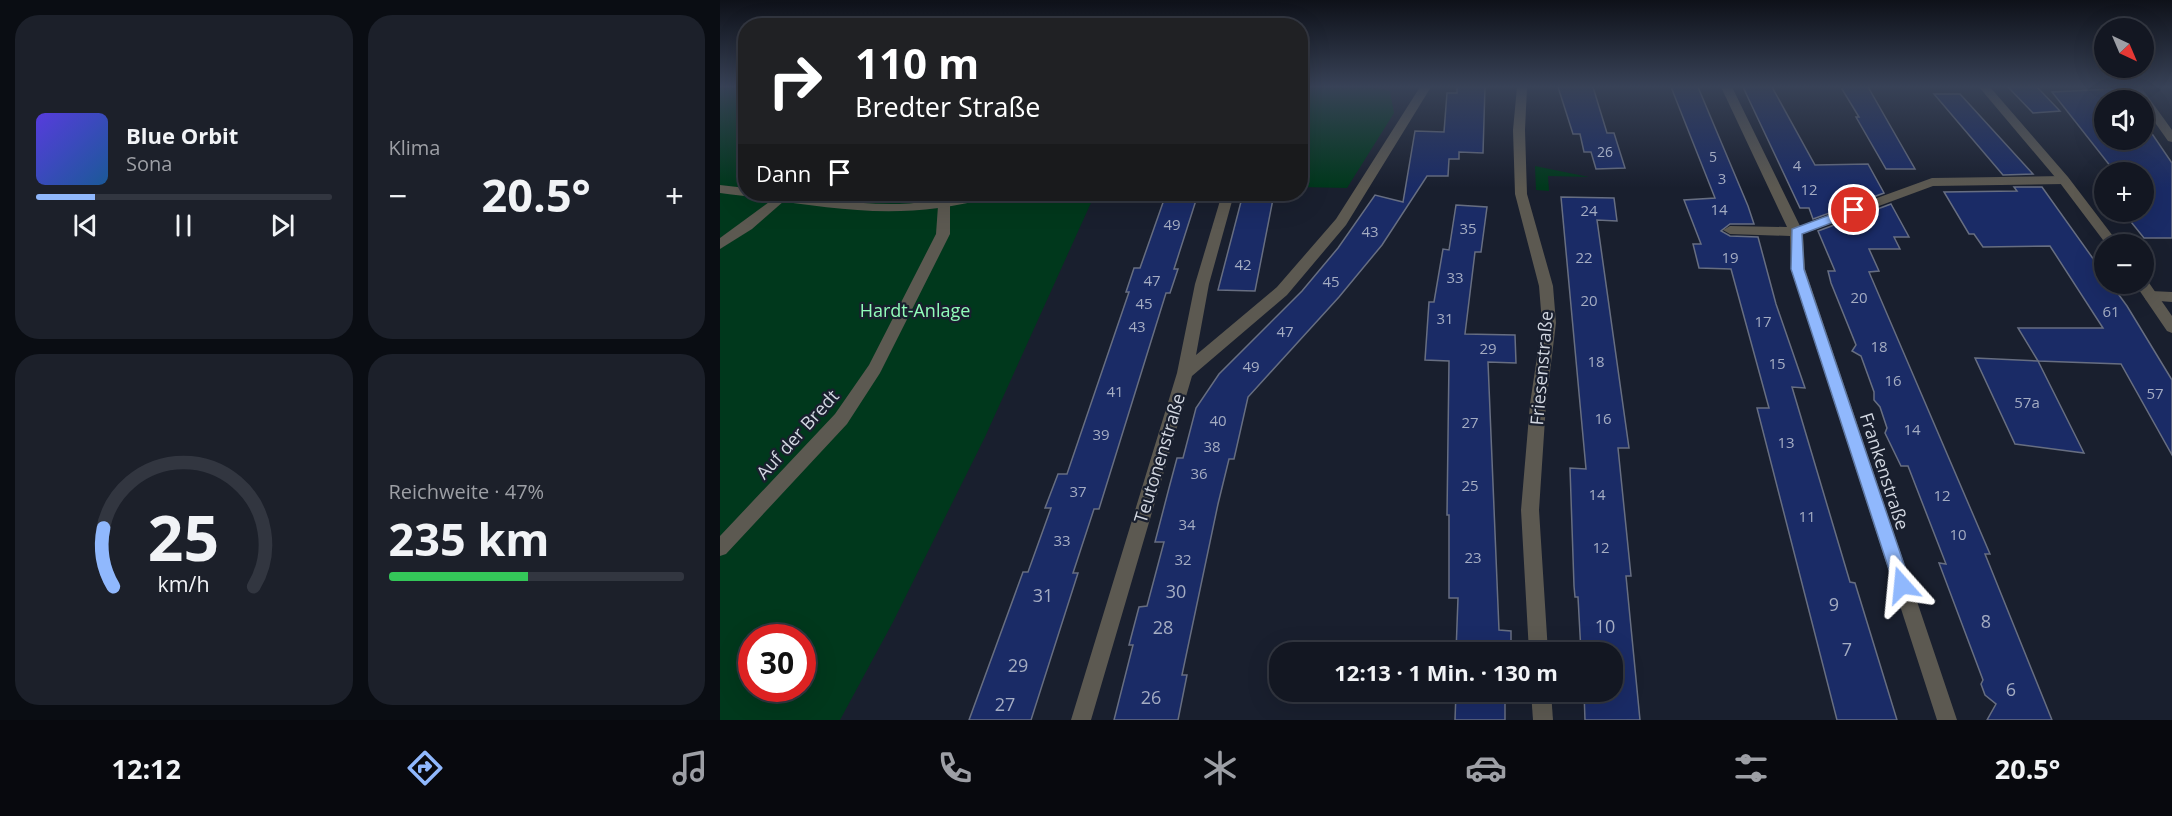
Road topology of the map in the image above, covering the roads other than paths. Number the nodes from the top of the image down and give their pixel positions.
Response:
1 (1404, 121) edge
2 (1520, 121) edge
3 (1742, 121) edge
4 (2013, 121) edge
5 (2159, 121) edge
6 (2172, 138) edge
7 (2064, 180) junction
8 (720, 189) edge
9 (738, 191) edge
10 (776, 201) edge
11 (804, 201) edge
12 (962, 201) edge
13 (1226, 201) edge
14 (944, 206) junction
15 (1730, 230) dead end
16 (1796, 232) junction
17 (2105, 234) edge
18 (720, 244) edge
19 (2151, 296) joint
20 (2172, 297) edge
21 (2172, 327) edge
22 (1185, 373) junction
23 (720, 548) edge
24 (1538, 642) edge
25 (1542, 702) edge
26 (1081, 720) edge
27 (1543, 720) edge
28 (1947, 720) edge

1 - 22 street
2 - 24 street, Friesenstraße
3 - 16 street
4 - 7 street
5 - 6 street
7 - 16 street
7 - 17 street
8 - 9 street
10 - 18 street
11 - 14 street
12 - 14 street
13 - 22 street, Teutonenstraße
14 - 23 street, Auf der Bredt
15 - 16 street
16 - 28 street, Frankenstraße
19 - 20 street
19 - 21 street
22 - 26 street, Teutonenstraße
25 - 27 street

